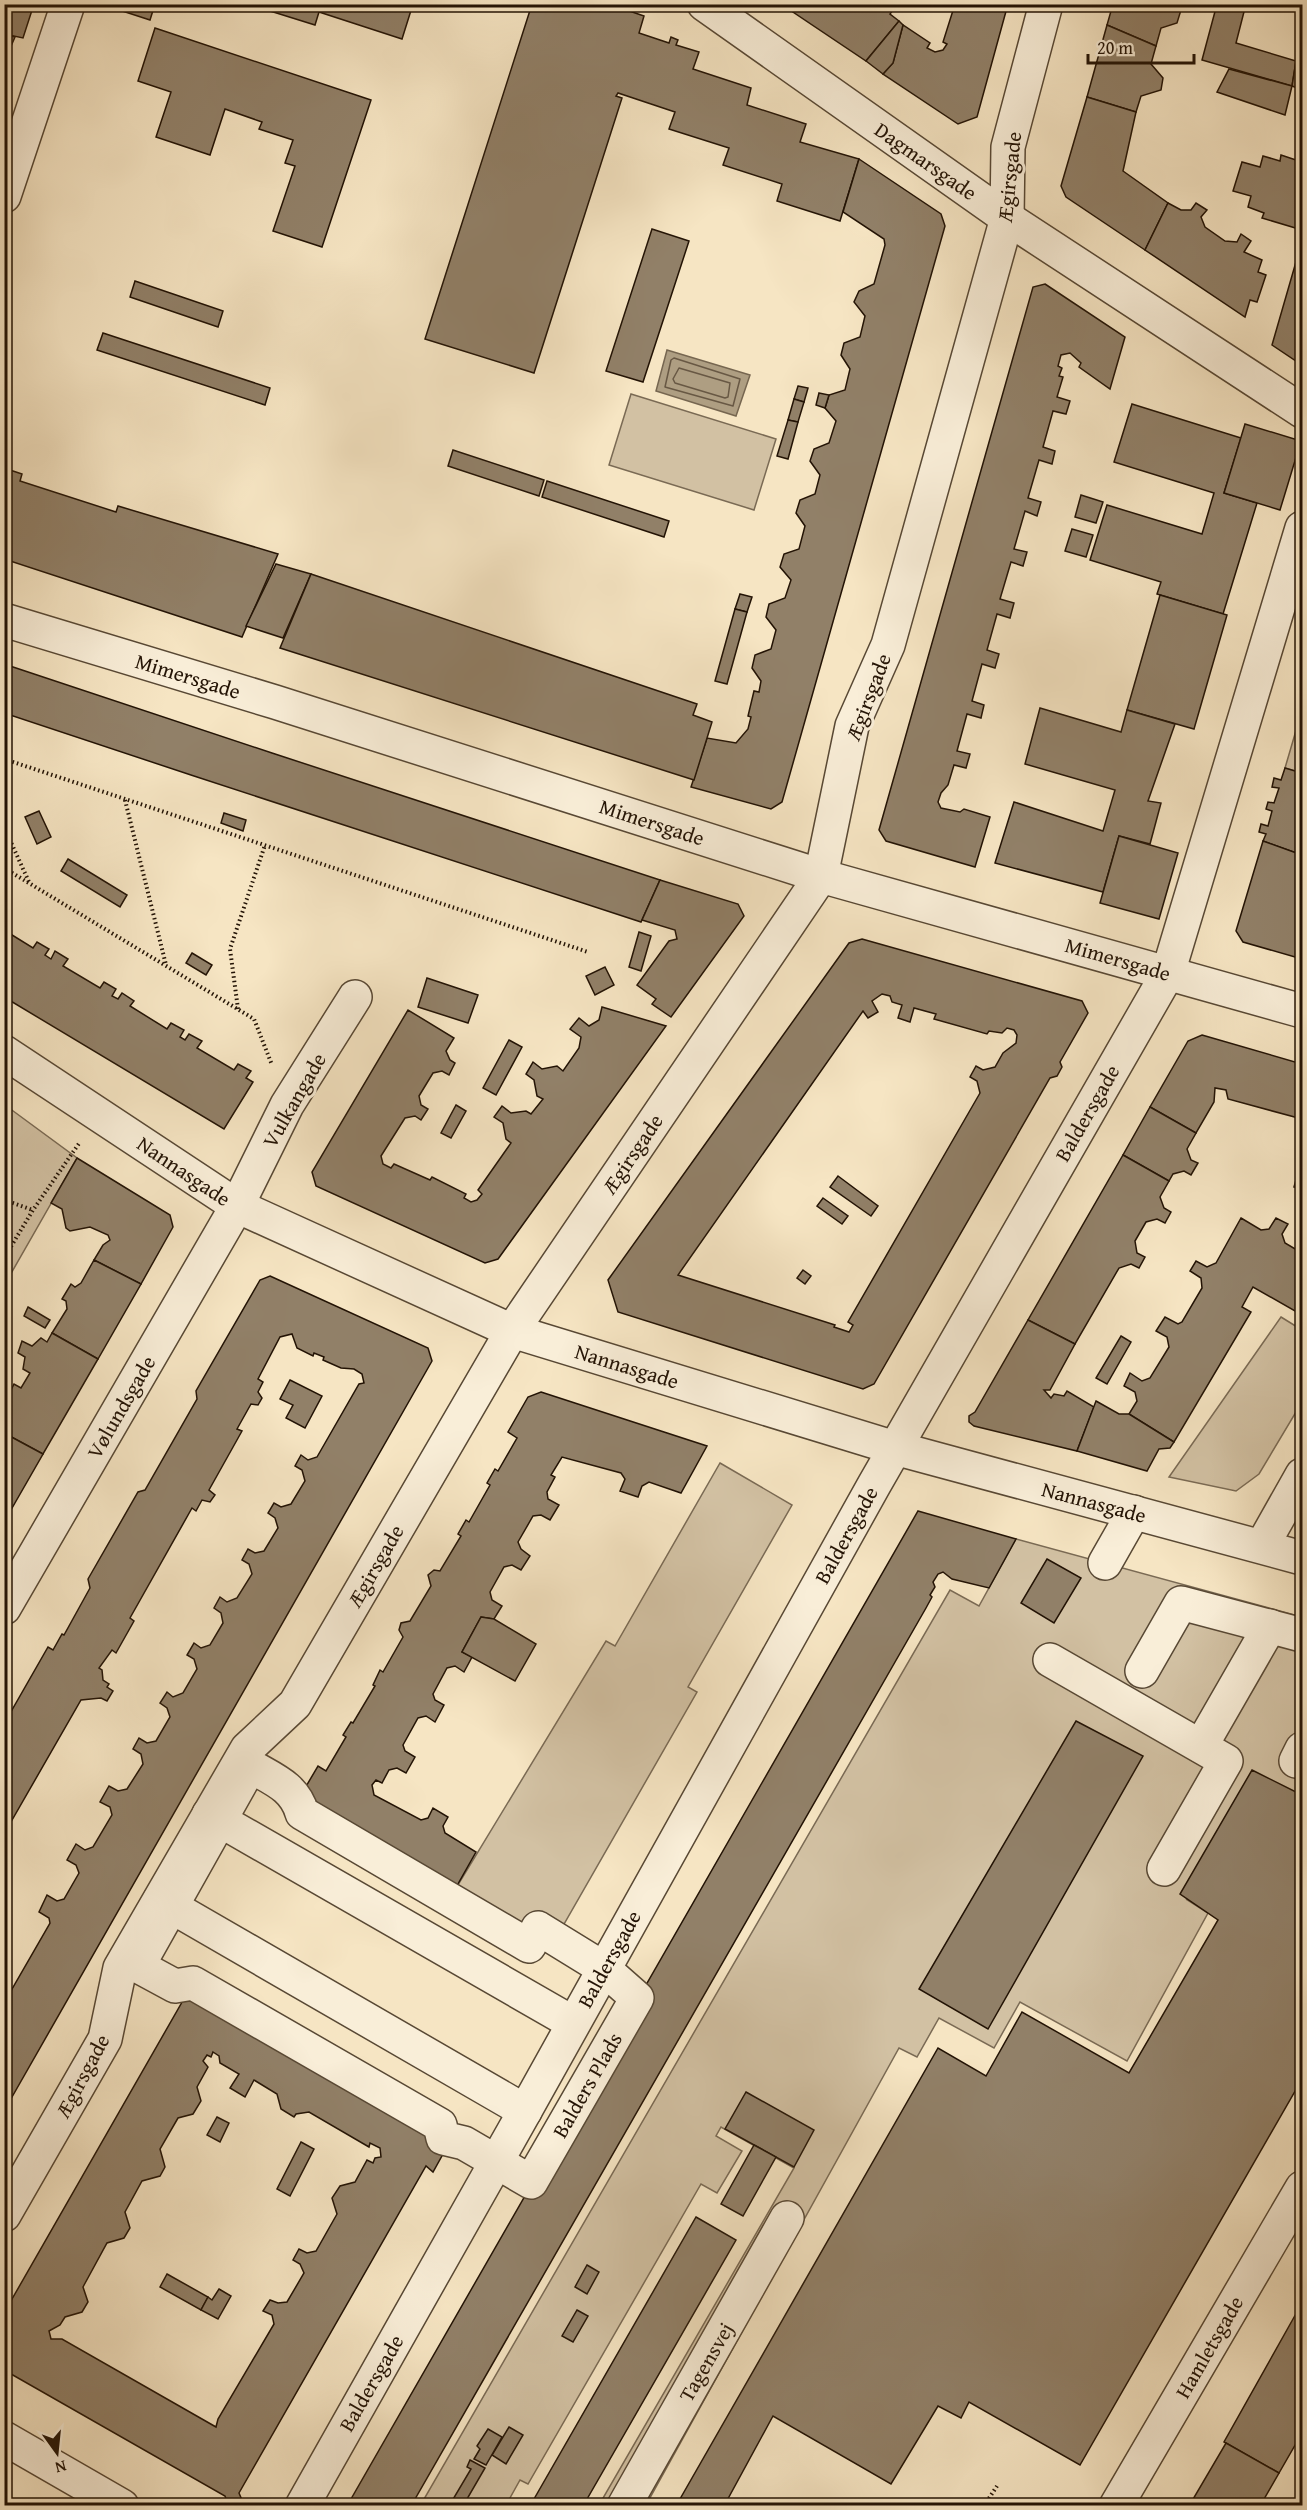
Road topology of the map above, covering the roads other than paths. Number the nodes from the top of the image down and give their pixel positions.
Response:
1 (68, 4) edge
2 (704, 4) edge
3 (1046, 4) edge
4 (4, 196) edge
5 (1007, 218) junction
6 (1302, 411) edge
7 (1302, 528) edge
8 (4, 620) edge
9 (821, 876) junction
10 (1168, 973) junction
11 (355, 997) dead end
12 (1302, 1011) edge
13 (4, 1052) edge
14 (237, 1206) junction
15 (512, 1331) junction
16 (895, 1448) junction
17 (1302, 1475) edge
18 (1134, 1512) junction
19 (1262, 1546) junction
20 (1302, 1558) edge
21 (1105, 1563) dead end
22 (4, 1608) edge
23 (1270, 1626) junction
24 (1302, 1635) edge
25 (1050, 1660) dead end
26 (1142, 1671) dead end
27 (1201, 1746) junction
28 (214, 1817) junction
29 (1164, 1869) dead end
30 (165, 1903) junction
31 (603, 1968) junction
32 (573, 2023) junction
33 (525, 2111) junction
34 (496, 2163) junction
35 (1302, 2188) edge
36 (4, 2215) edge
37 (787, 2218) dead end
38 (4, 2438) edge
39 (122, 2505) edge
40 (302, 2505) edge
41 (624, 2505) edge
42 (1116, 2505) edge

1 - 4 street
2 - 5 street, Dagmarsgade
3 - 5 street, Ægirsgade
5 - 6 street, Dagmarsgade
5 - 9 street, Ægirsgade
7 - 10 street, Baldersgade
8 - 9 street, Mimersgade
9 - 10 street, Mimersgade
9 - 15 street, Ægirsgade
10 - 12 street, Mimersgade
10 - 16 street, Baldersgade
11 - 14 street, Vulkangade
13 - 14 street, Nannasgade
14 - 15 street, Nannasgade
14 - 22 street, Vølundsgade
15 - 16 street, Nannasgade
15 - 28 street, Ægirsgade
16 - 18 street, Nannasgade
16 - 31 street, Baldersgade
17 - 19 street
18 - 19 street, Nannasgade
18 - 21 street
19 - 20 street, Nannasgade
23 - 24 street
23 - 26 street
23 - 27 street
25 - 27 street
27 - 29 street
28 - 30 street, Balders Plads
28 - 31 street, Balders Plads
28 - 32 street, Balders Plads
30 - 33 street, Balders Plads
30 - 34 street, Balders Plads
30 - 36 street, Ægirsgade
31 - 32 street, Baldersgade
31 - 34 street, Balders Plads
32 - 33 street, Baldersgade
33 - 34 street, Baldersgade
34 - 40 street, Baldersgade
35 - 42 street, Hamletsgade
37 - 41 street, Tagensvej
38 - 39 street

